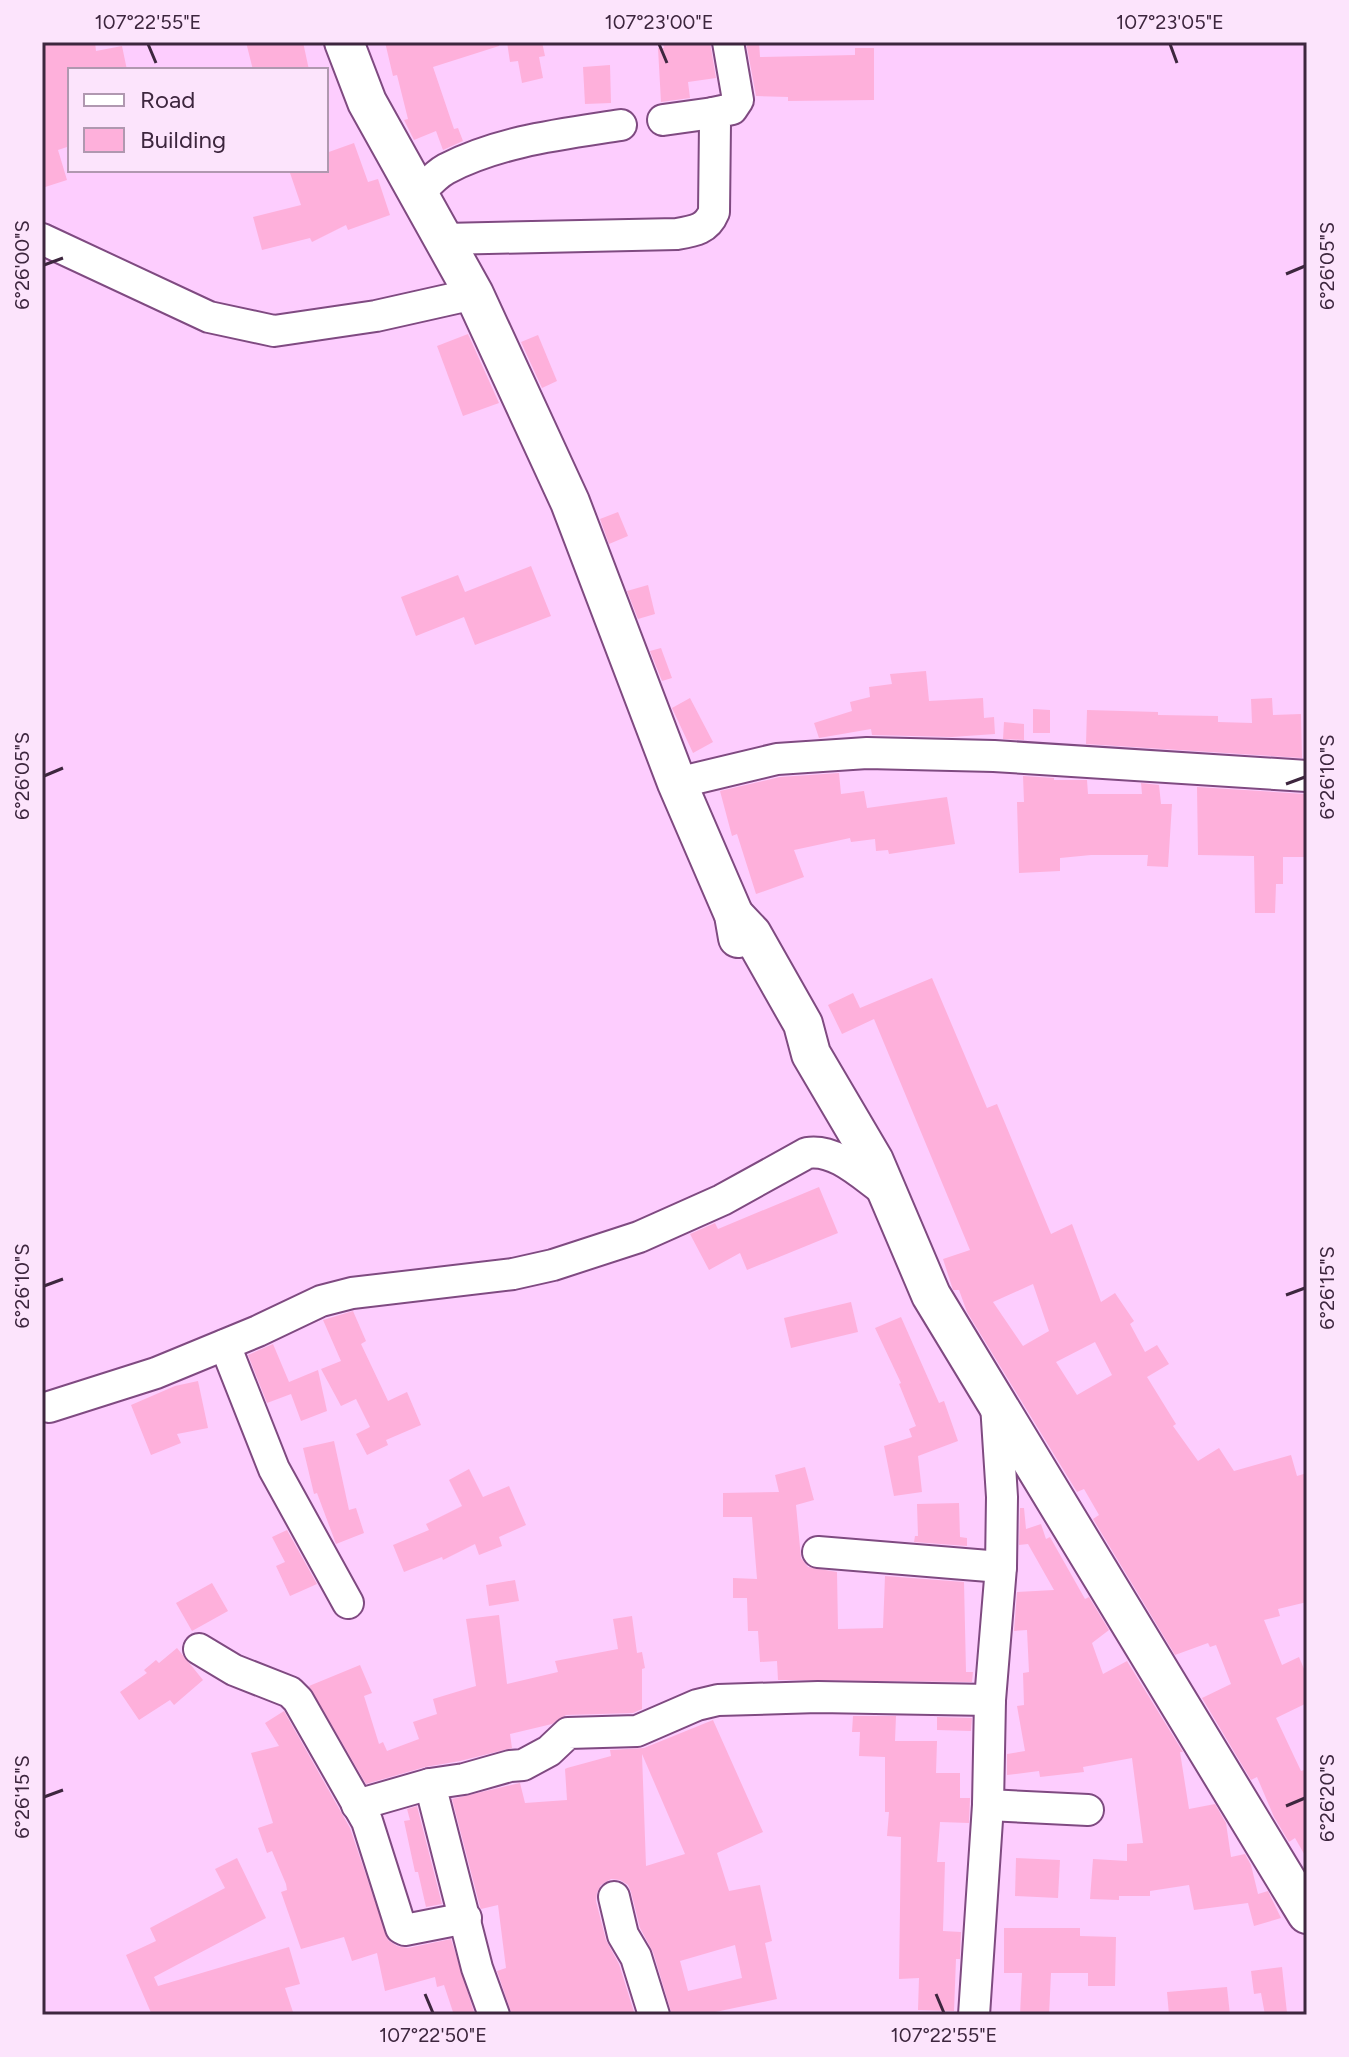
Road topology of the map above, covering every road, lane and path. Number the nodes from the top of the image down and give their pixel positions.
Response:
1 (344, 42) edge
2 (728, 42) edge
3 (713, 113) junction
4 (663, 120) dead end
5 (621, 125) dead end
6 (418, 194) junction
7 (42, 239) edge
8 (444, 239) junction
9 (474, 294) junction
10 (1307, 776) edge
11 (677, 783) junction
12 (889, 1194) junction
13 (225, 1345) junction
14 (996, 1404) junction
15 (49, 1407) dead end
16 (818, 1552) dead end
17 (1001, 1567) junction
18 (348, 1603) dead end
19 (199, 1649) dead end
20 (990, 1700) junction
21 (430, 1784) junction
22 (357, 1805) junction
23 (988, 1805) junction
24 (1088, 1810) dead end
25 (614, 1897) dead end
26 (1307, 1914) edge
27 (466, 1918) junction
28 (494, 2015) edge
29 (654, 2015) edge
30 (974, 2015) edge

1 - 6 main road
2 - 3 street
3 - 4 street
3 - 8 street
5 - 6 street
6 - 8 main road
7 - 9 street
8 - 9 main road
9 - 11 main road
10 - 11 street
11 - 12 main road
12 - 13 street
12 - 14 main road
13 - 15 street
13 - 18 street
14 - 17 street
14 - 26 main road
16 - 17 street
17 - 20 street
19 - 22 street
20 - 21 street
20 - 23 street
21 - 22 street
21 - 27 street
22 - 27 street
23 - 24 street
23 - 30 street
25 - 29 street
27 - 28 street

